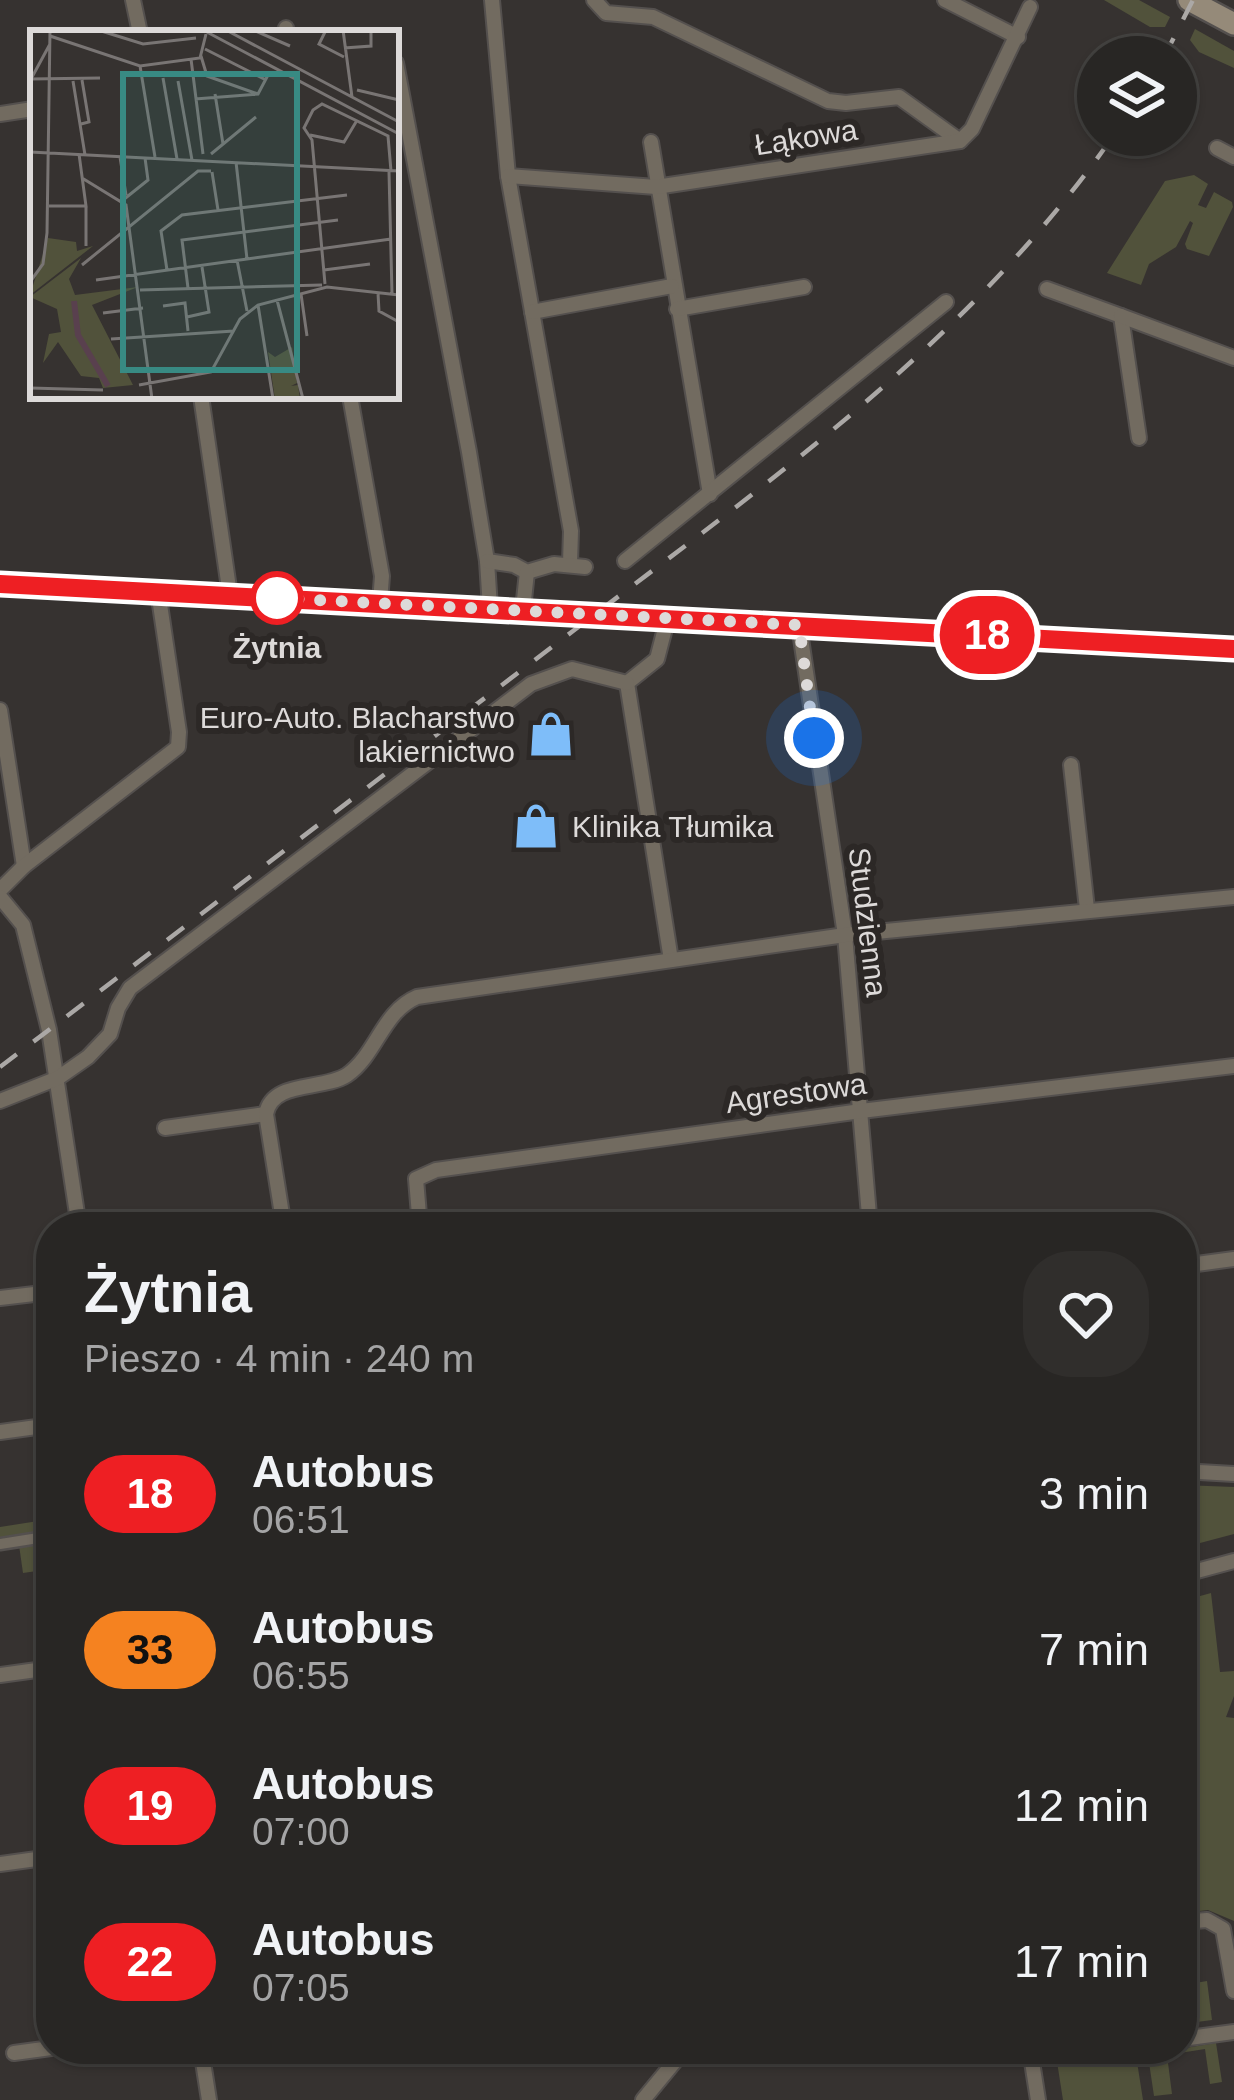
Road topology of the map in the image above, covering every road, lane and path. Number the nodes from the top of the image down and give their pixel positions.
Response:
1 (133, 0) edge
2 (492, 0) edge
3 (594, 0) edge
4 (945, 0) edge
5 (1190, 0) edge
6 (1030, 7) dead end
7 (1234, 24) edge
8 (139, 30) edge
9 (1018, 37) junction
10 (399, 79) edge
11 (30, 109) edge
12 (0, 114) edge
13 (960, 141) junction
14 (651, 142) dead end
15 (1216, 148) dead end
16 (1234, 157) edge
17 (508, 176) junction
18 (656, 187) junction
19 (672, 286) junction
20 (804, 287) dead end
21 (1047, 289) dead end
22 (946, 302) dead end
23 (677, 308) junction
24 (532, 312) junction
25 (1121, 316) junction
26 (1234, 358) edge
27 (201, 399) edge
28 (351, 399) edge
29 (1139, 438) dead end
30 (710, 494) junction
31 (487, 561) junction
32 (625, 561) dead end
33 (527, 572) junction
34 (0, 584) edge
35 (158, 591) junction
36 (230, 595) junction
37 (380, 602) junction
38 (490, 608) junction
39 (524, 609) junction
40 (668, 617) junction
41 (799, 625) junction
42 (1234, 649) edge
43 (627, 683) junction
44 (0, 710) edge
45 (1071, 765) dead end
46 (24, 866) junction
47 (0, 893) edge
48 (1234, 897) edge
49 (1087, 910) junction
50 (845, 934) junction
51 (670, 960) junction
52 (1234, 1066) edge
53 (58, 1078) junction
54 (0, 1102) edge
55 (861, 1111) junction
56 (266, 1114) junction
57 (165, 1128) dead end
58 (77, 1212) edge
59 (282, 1212) edge
60 (418, 1212) edge
61 (869, 1212) edge
62 (1234, 1259) edge
63 (1197, 1264) edge
64 (36, 1294) edge
65 (0, 1298) edge
66 (36, 1427) edge
67 (0, 1432) edge
68 (1197, 1473) edge
69 (1234, 1474) edge
70 (36, 1539) edge
71 (0, 1544) edge
72 (1234, 1561) edge
73 (1197, 1571) edge
74 (36, 1670) edge
75 (0, 1675) edge
76 (36, 1859) edge
77 (0, 1864) edge
78 (1197, 1921) edge
79 (1234, 1991) edge
80 (1234, 2032) edge
81 (1197, 2037) edge
82 (36, 2050) edge
83 (14, 2053) dead end
84 (203, 2064) edge
85 (673, 2064) edge
86 (1032, 2064) edge
87 (209, 2100) edge
88 (644, 2100) edge
89 (1038, 2100) edge

1 - 8 street
2 - 17 street
3 - 13 street
4 - 9 street
5 - 7 main road
6 - 9 street
9 - 13 street
10 - 31 street
11 - 12 street
13 - 18 street, Łąkowa
14 - 18 street
15 - 16 street
17 - 18 street, Łąkowa
17 - 24 street
18 - 19 street
19 - 23 street
19 - 24 street
20 - 23 street
21 - 25 street
22 - 30 street
23 - 30 street
24 - 33 street
25 - 26 street
25 - 29 street
27 - 36 street
28 - 37 street
30 - 32 street
31 - 33 street
31 - 38 street
33 - 39 street
34 - 35 street
35 - 36 street
35 - 46 street
36 - 37 street
37 - 38 street
38 - 39 street
39 - 40 street
40 - 41 street
40 - 43 street
41 - 42 street
41 - 50 street, Studzienna
43 - 51 street
43 - 53 street
44 - 46 street
45 - 49 street
46 - 47 street
47 - 53 street
48 - 49 street
49 - 50 street
50 - 51 street
50 - 55 street, Studzienna
51 - 56 street
52 - 55 street, Agrestowa
53 - 54 street
53 - 58 street
55 - 60 street, Agrestowa
55 - 61 street, Studzienna
56 - 57 street
56 - 59 street
62 - 63 street
64 - 65 street
66 - 67 street
68 - 69 street
70 - 71 street
72 - 73 street
74 - 75 street
76 - 77 street
78 - 79 street
80 - 81 street
82 - 83 street
84 - 87 street
85 - 88 street
86 - 89 street

